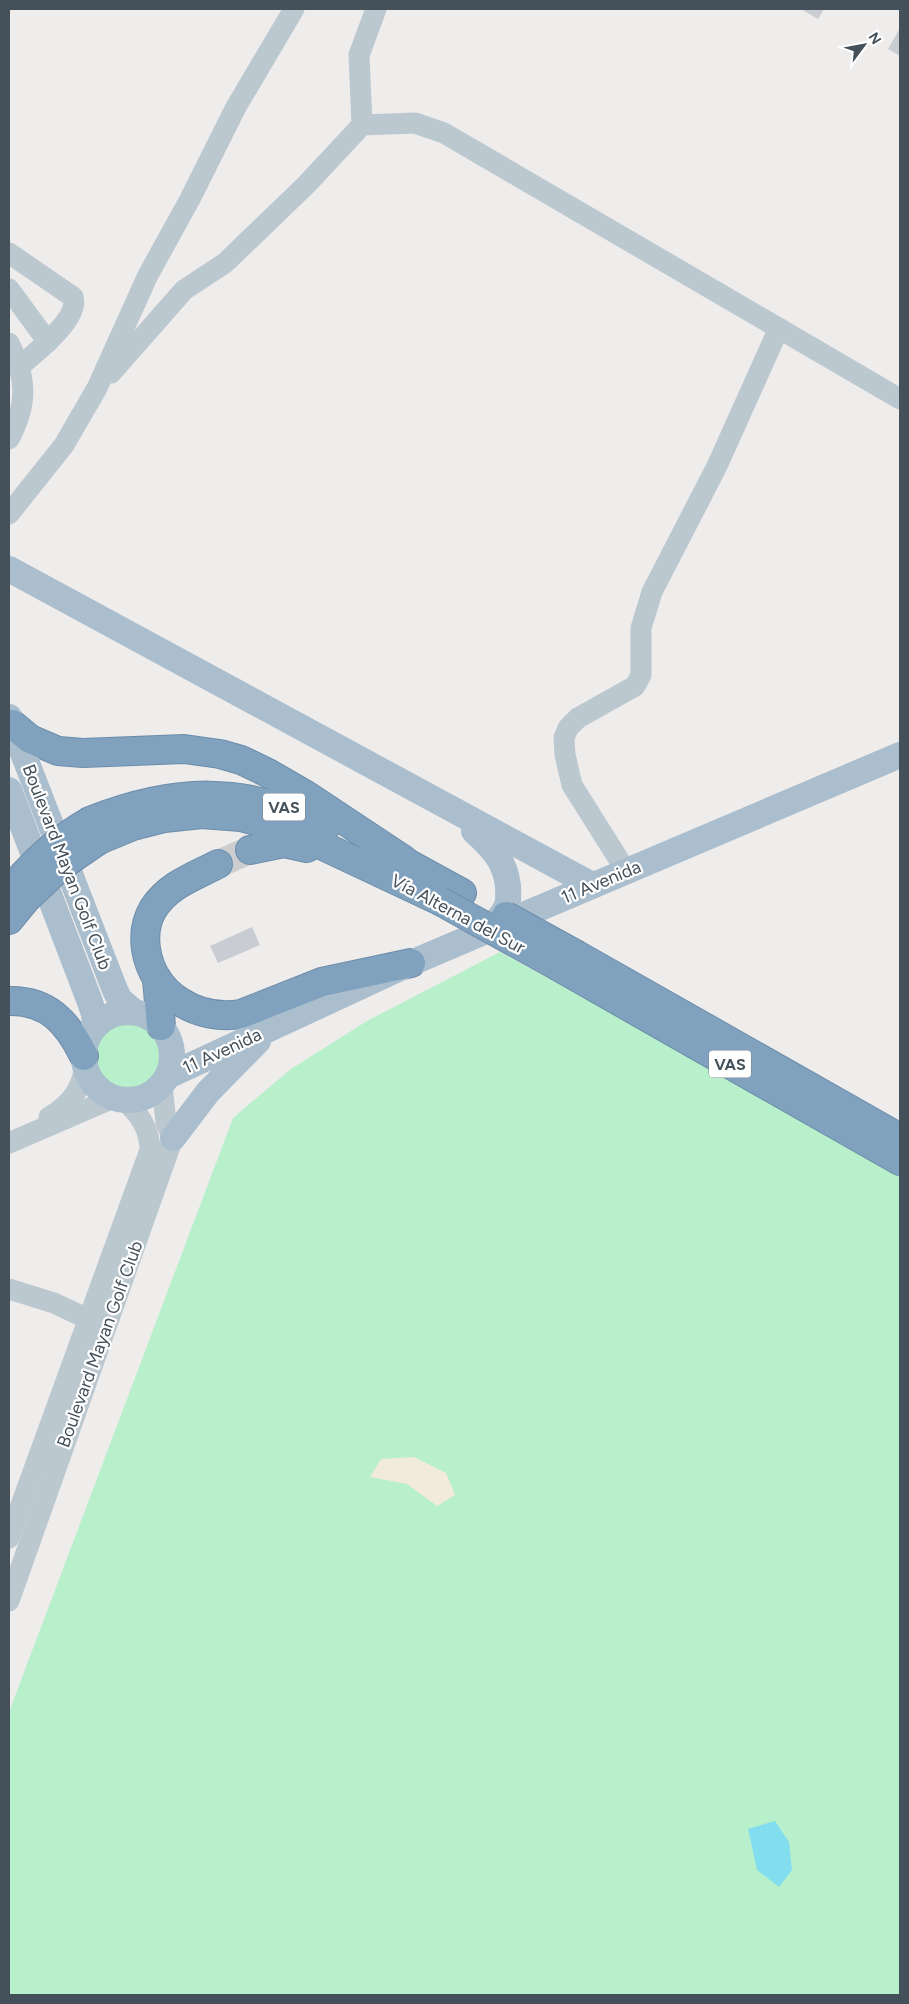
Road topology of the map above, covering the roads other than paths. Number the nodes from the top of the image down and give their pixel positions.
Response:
1 (294, 9) edge
2 (376, 9) edge
3 (362, 125) junction
4 (9, 254) edge
5 (9, 289) edge
6 (779, 328) junction
7 (48, 342) junction
8 (9, 343) edge
9 (19, 367) junction
10 (97, 388) junction
11 (900, 399) edge
12 (9, 439) edge
13 (9, 514) edge
14 (9, 569) edge
15 (9, 582) edge
16 (51, 591) junction
17 (10, 720) edge
18 (900, 754) edge
19 (9, 790) edge
20 (452, 810) junction
21 (95, 831) junction
22 (250, 850) tunnel mouth
23 (404, 860) junction
24 (218, 864) tunnel mouth
25 (626, 871) junction
26 (592, 886) junction
27 (17, 891) edge
28 (443, 897) junction
29 (9, 920) edge
30 (488, 930) junction
31 (568, 961) junction
32 (411, 963) junction
33 (157, 979) junction
34 (9, 1001) edge
35 (133, 1011) junction
36 (304, 1013) junction
37 (95, 1026) junction
38 (272, 1028) junction
39 (166, 1035) junction
40 (85, 1061) junction
41 (165, 1081) junction
42 (118, 1099) junction
43 (173, 1138) junction
44 (900, 1138) edge
45 (9, 1142) edge
46 (900, 1161) edge
47 (9, 1289) edge
48 (88, 1318) junction
49 (9, 1538) edge
50 (9, 1601) edge

1 - 10 street
2 - 3 street
3 - 6 street
3 - 10 street
4 - 7 street
5 - 7 street
6 - 11 street
6 - 25 street
7 - 9 street
8 - 9 street
9 - 12 street
10 - 13 street
14 - 16 main road
15 - 16 main road
16 - 20 main road
17 - 23 highway
17 - 35 main road, Boulevard Mayan Golf Club
18 - 25 main road, 11 Avenida
19 - 37 main road, Boulevard Mayan Golf Club
20 - 26 main road
20 - 30 main road
21 - 23 highway, Vía Alterna del Sur / VAS
21 - 27 highway, Vía Alterna del Sur / VAS, bridge
21 - 28 highway, Vía Alterna del Sur / VAS
22 - 28 highway
23 - 28 highway, Vía Alterna del Sur / VAS
24 - 33 highway
25 - 26 main road, 11 Avenida
26 - 30 main road, 11 Avenida
27 - 29 highway, Vía Alterna del Sur / VAS
28 - 31 highway, Vía Alterna del Sur / VAS, bridge
30 - 32 main road, 11 Avenida
31 - 44 highway, Vía Alterna del Sur / VAS
31 - 46 highway, Vía Alterna del Sur / VAS
32 - 33 highway
32 - 36 main road, 11 Avenida
33 - 39 highway
34 - 40 highway
35 - 37 main road
35 - 39 main road
36 - 38 main road, 11 Avenida
36 - 39 main road, 11 Avenida
37 - 40 main road
38 - 41 main road, 11 Avenida
38 - 43 main road
39 - 41 main road
40 - 42 main road
40 - 45 street
41 - 42 main road
41 - 43 street
42 - 45 street
42 - 48 street, Boulevard Mayan Golf Club
43 - 50 street, Boulevard Mayan Golf Club
47 - 48 street
48 - 49 street, Boulevard Mayan Golf Club

